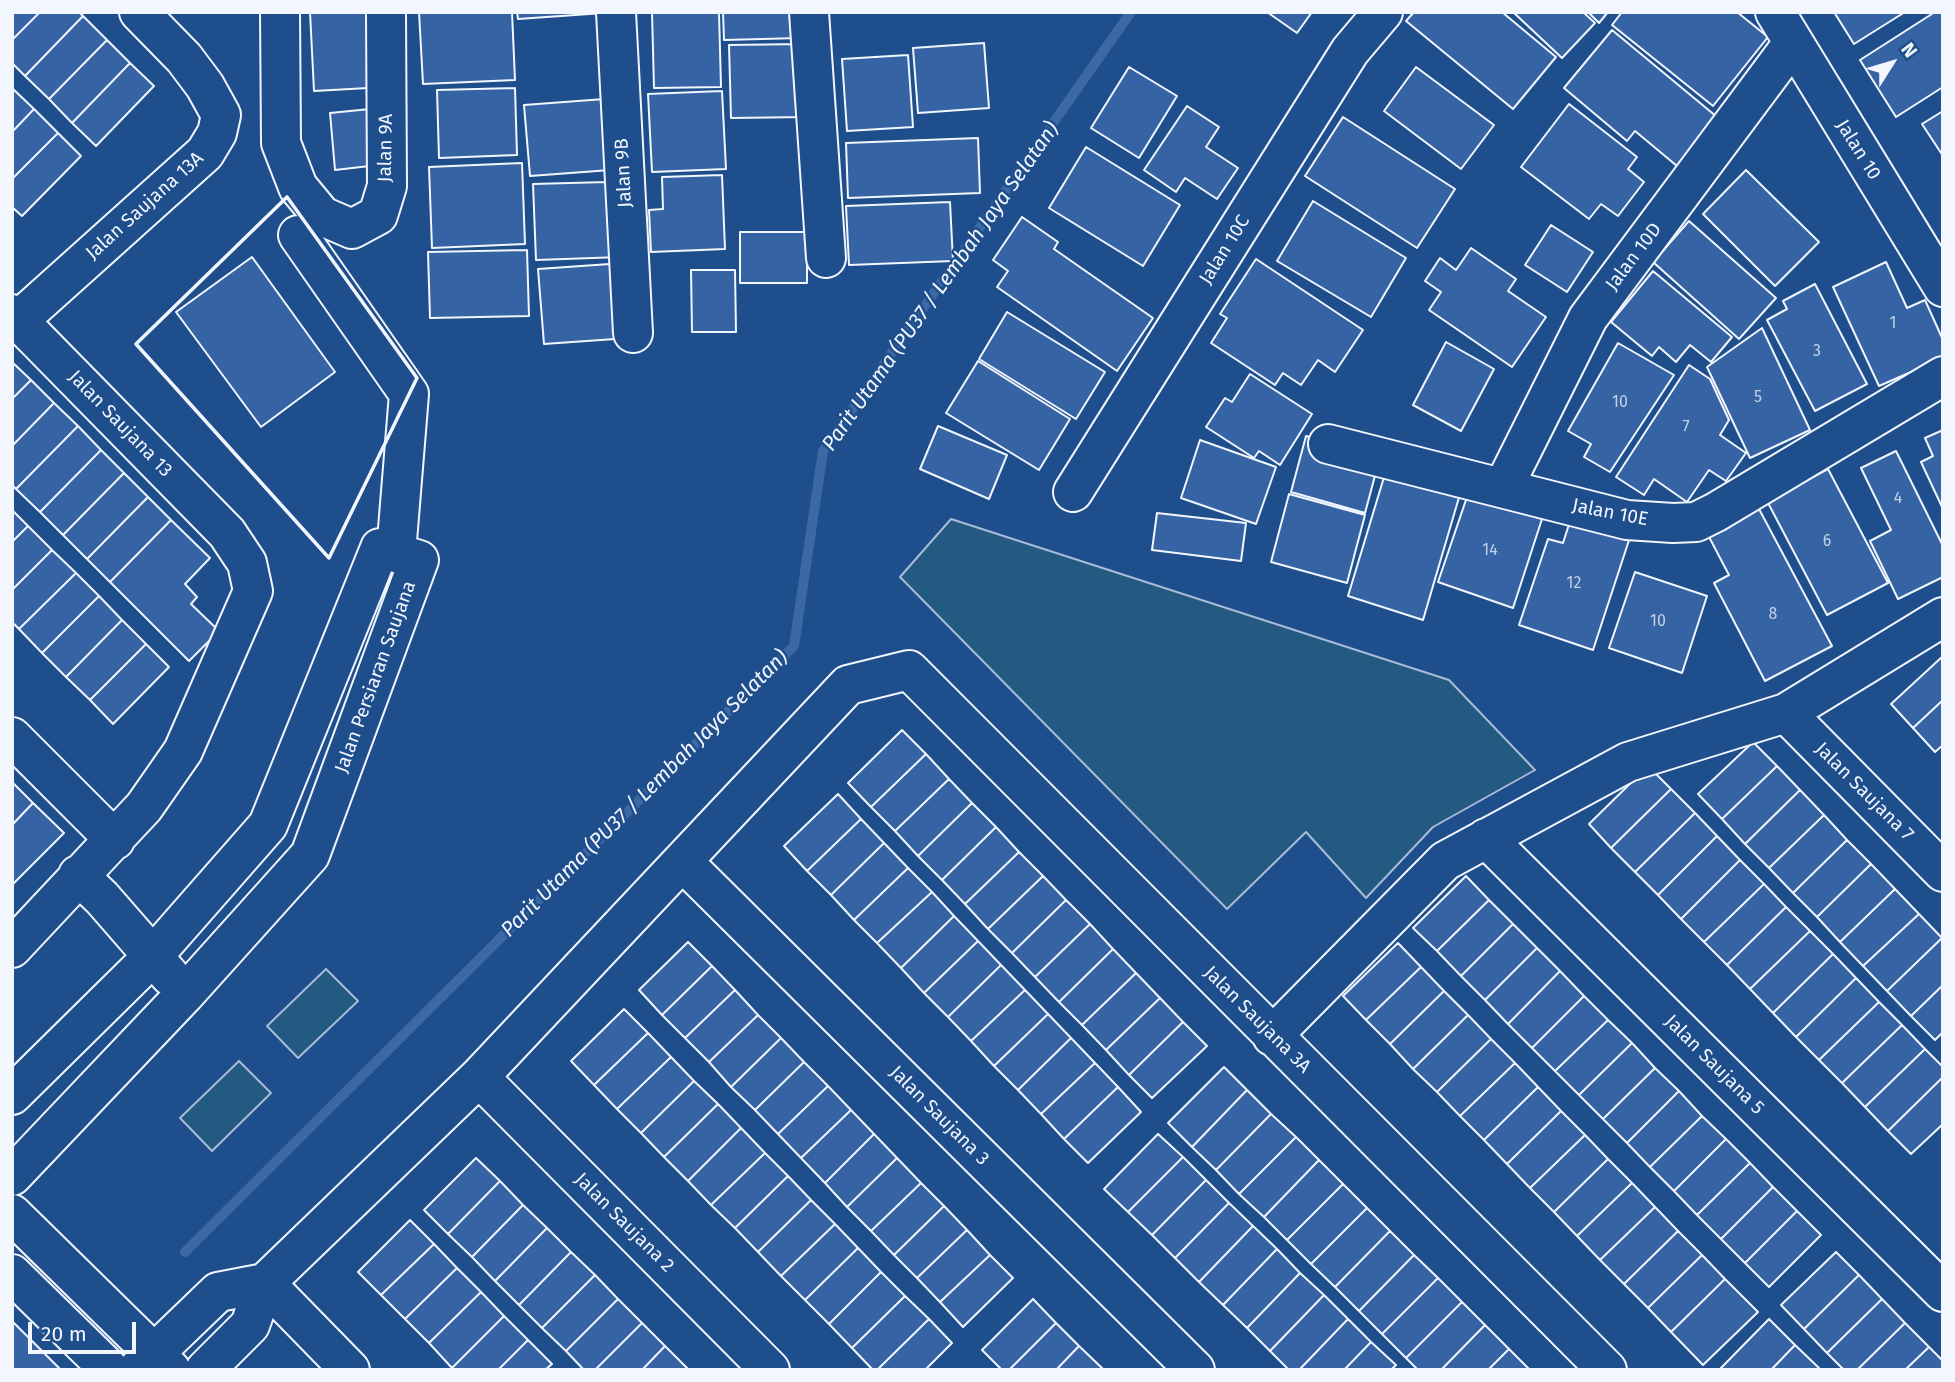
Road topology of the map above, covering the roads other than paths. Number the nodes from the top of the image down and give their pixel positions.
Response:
1 (139, 12) edge
2 (280, 12) edge
3 (386, 12) edge
4 (616, 12) edge
5 (809, 12) edge
6 (1383, 12) edge
7 (1784, 28) edge
8 (298, 235) dead end
9 (826, 258) dead end
10 (1943, 287) edge
11 (15, 317) edge
12 (633, 333) dead end
13 (1943, 376) edge
14 (1328, 444) dead end
15 (1503, 488) junction
16 (1073, 492) dead end
17 (396, 554) junction
18 (1943, 617) edge
19 (1786, 713) junction
20 (12, 737) edge
21 (1486, 838) junction
22 (115, 840) junction
23 (683, 862) junction
24 (1943, 872) edge
25 (78, 875) junction
26 (12, 948) edge
27 (153, 956) junction
28 (186, 994) junction
29 (1272, 1036) junction
30 (479, 1077) junction
31 (12, 1095) edge
32 (12, 1176) edge
33 (12, 1214) edge
34 (12, 1274) edge
35 (265, 1283) junction
36 (1943, 1292) edge
37 (155, 1364) edge
38 (110, 1370) edge
39 (205, 1370) edge
40 (350, 1370) edge
41 (770, 1370) edge
42 (1195, 1370) edge
43 (1607, 1370) edge

1 - 11 street, Jalan Saujana 13A
2 - 3 street, Jalan 9A
4 - 12 street, Jalan 9B
5 - 9 street
6 - 16 street, Jalan 10C
7 - 10 street, Jalan 10
7 - 15 street, Jalan 10D
8 - 17 street
11 - 22 street, Jalan Saujana 13
13 - 15 street, Jalan 10E
14 - 15 street, Jalan 10E
17 - 27 street, Jalan Persiaran Saujana
17 - 28 street, Jalan Persiaran Saujana
18 - 19 street
19 - 21 street
19 - 24 street, Jalan Saujana 7
20 - 22 street
21 - 29 street
21 - 36 street, Jalan Saujana 5
22 - 25 street, Jalan Saujana 13
23 - 29 street, Jalan Saujana 3A
23 - 30 street
23 - 42 street, Jalan Saujana 3
25 - 26 street, Jalan Saujana 13
25 - 27 street
27 - 28 street
27 - 31 street, Jalan Persiaran Saujana
28 - 32 street, Jalan Persiaran Saujana
29 - 43 street, Jalan Saujana 3A
30 - 35 street
30 - 41 street, Jalan Saujana 2
33 - 37 street
34 - 38 street
35 - 37 street
35 - 39 street
35 - 40 street

